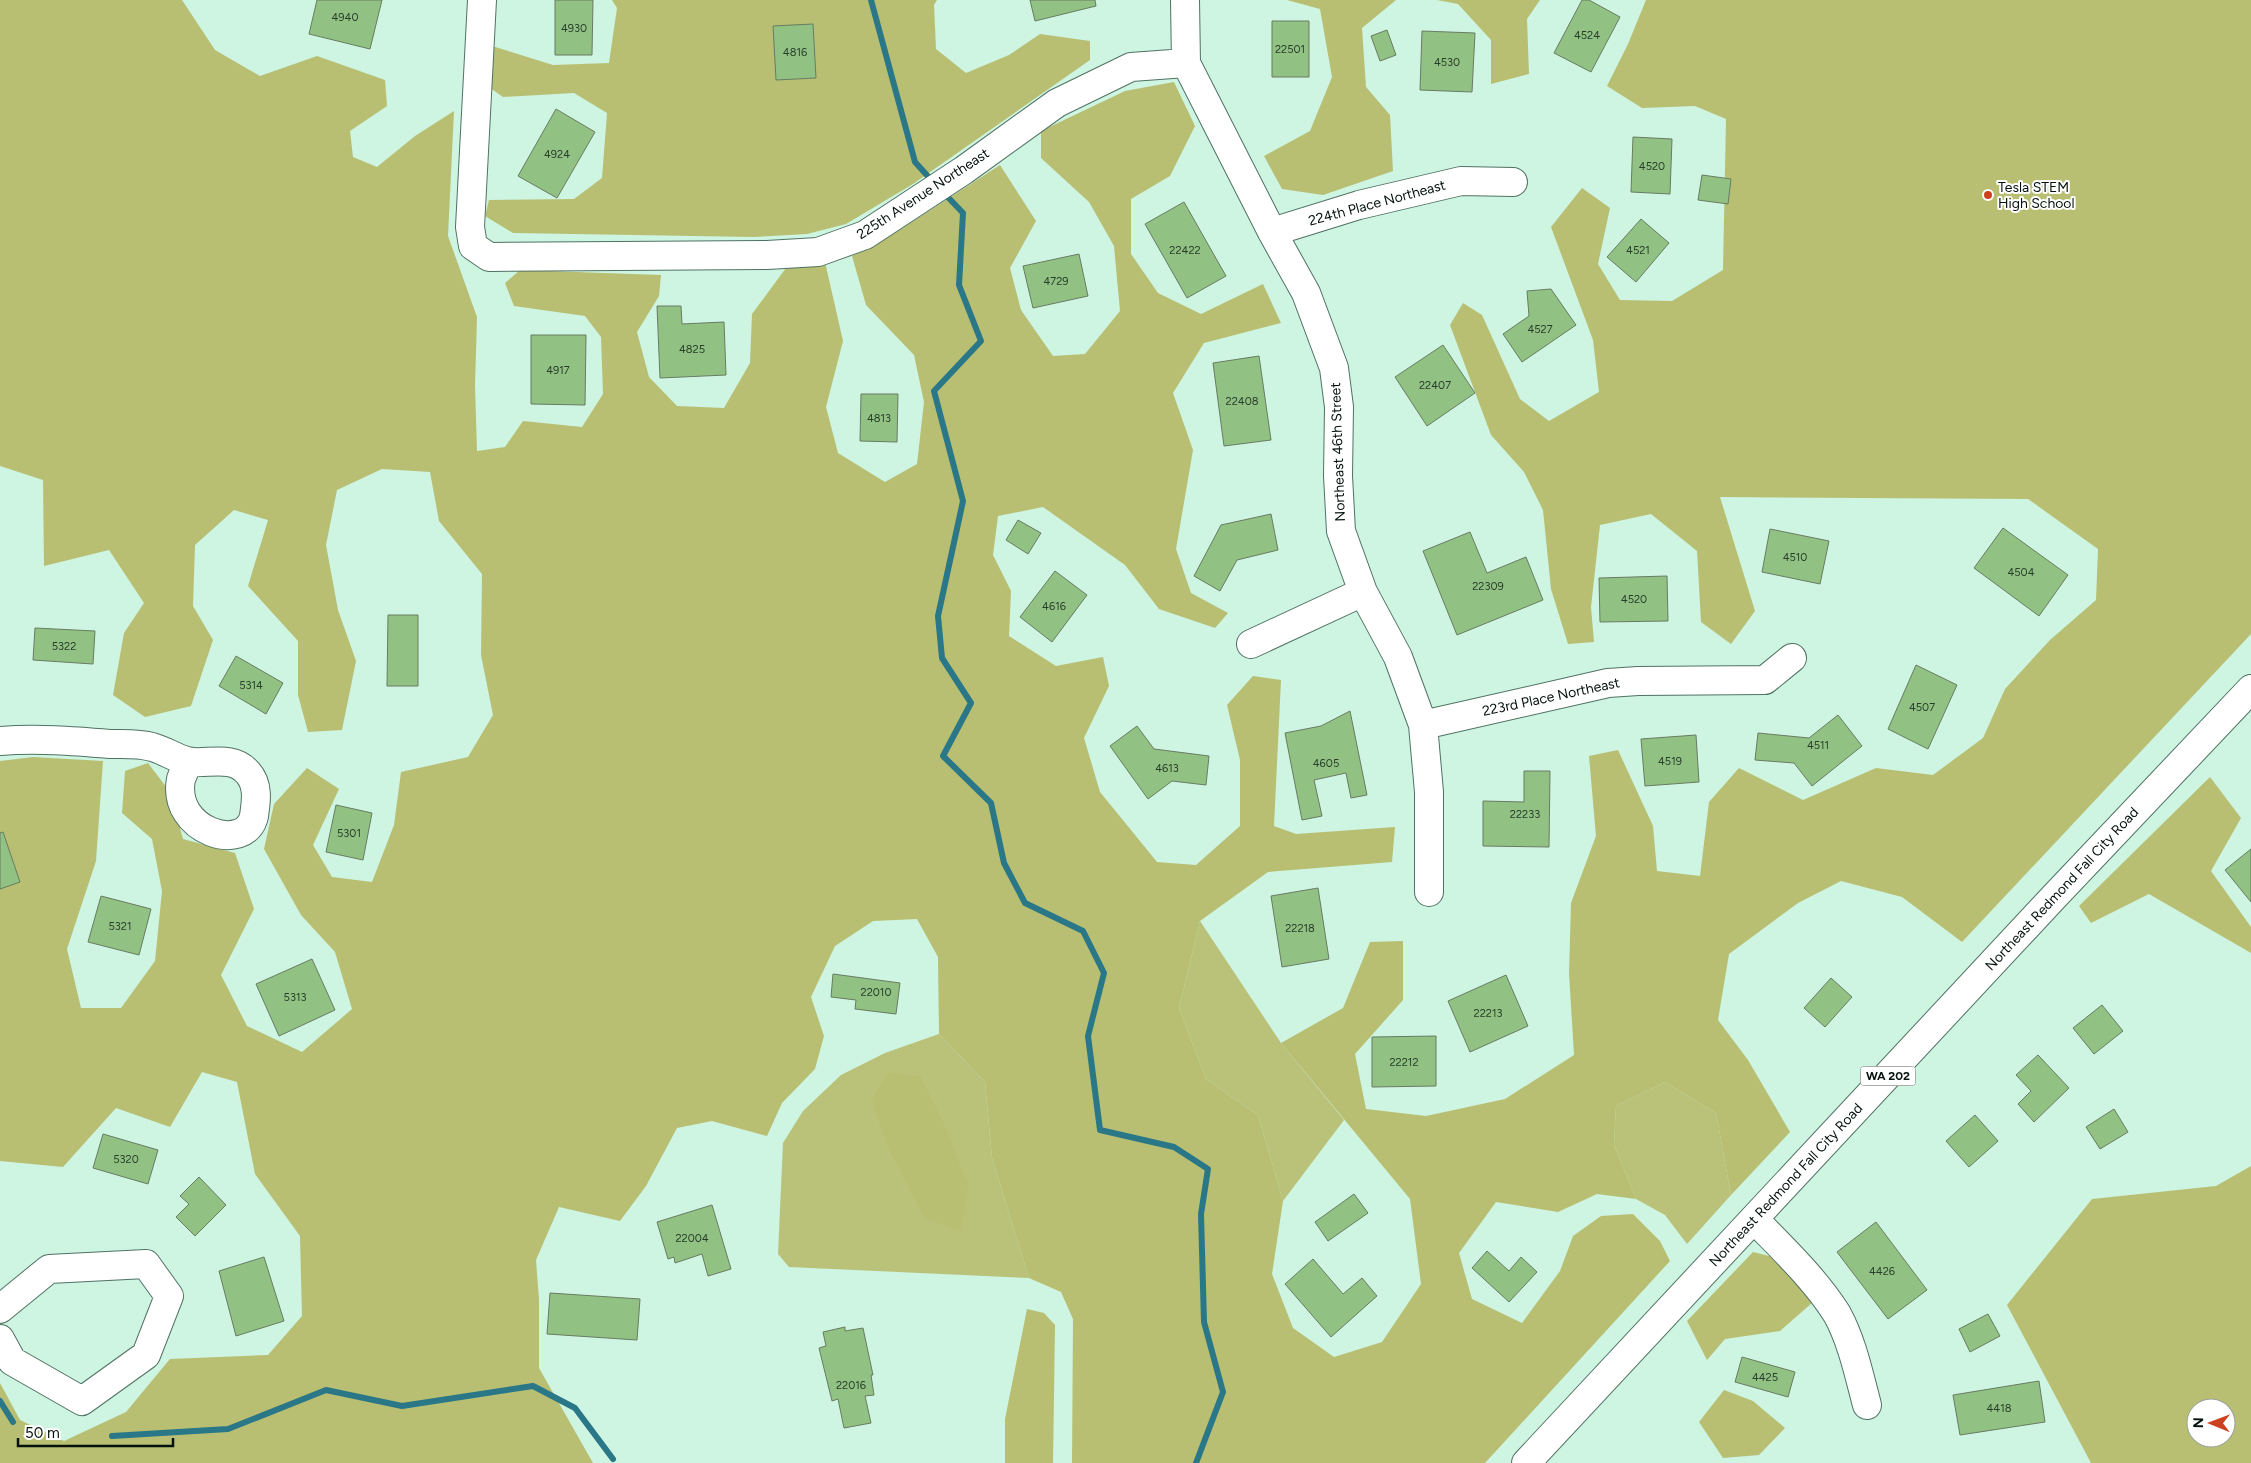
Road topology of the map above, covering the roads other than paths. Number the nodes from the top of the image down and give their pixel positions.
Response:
1 (482, 0) edge
2 (1185, 0) edge
3 (1186, 63) junction
4 (1513, 182) dead end
5 (1272, 232) junction
6 (1363, 592) junction
7 (1251, 644) dead end
8 (1792, 658) dead end
9 (2251, 689) edge
10 (1423, 725) junction
11 (0, 741) edge
12 (189, 762) dead end
13 (1430, 892) dead end
14 (1754, 1219) junction
15 (0, 1309) edge
16 (0, 1339) edge
17 (1868, 1405) dead end
18 (1526, 1463) edge

1 - 3 street, 225th Avenue Northeast
2 - 3 street, Northeast 46th Street
3 - 5 street, Northeast 46th Street
4 - 5 street, 224th Place Northeast
5 - 6 street, Northeast 46th Street
6 - 7 street
6 - 10 street, Northeast 46th Street
8 - 10 street, 223rd Place Northeast
9 - 14 street, Northeast Redmond Fall City Road / WA 202
10 - 13 street, Northeast 46th Street
11 - 12 street
14 - 17 street
14 - 18 street, Northeast Redmond Fall City Road / WA 202
15 - 16 street

